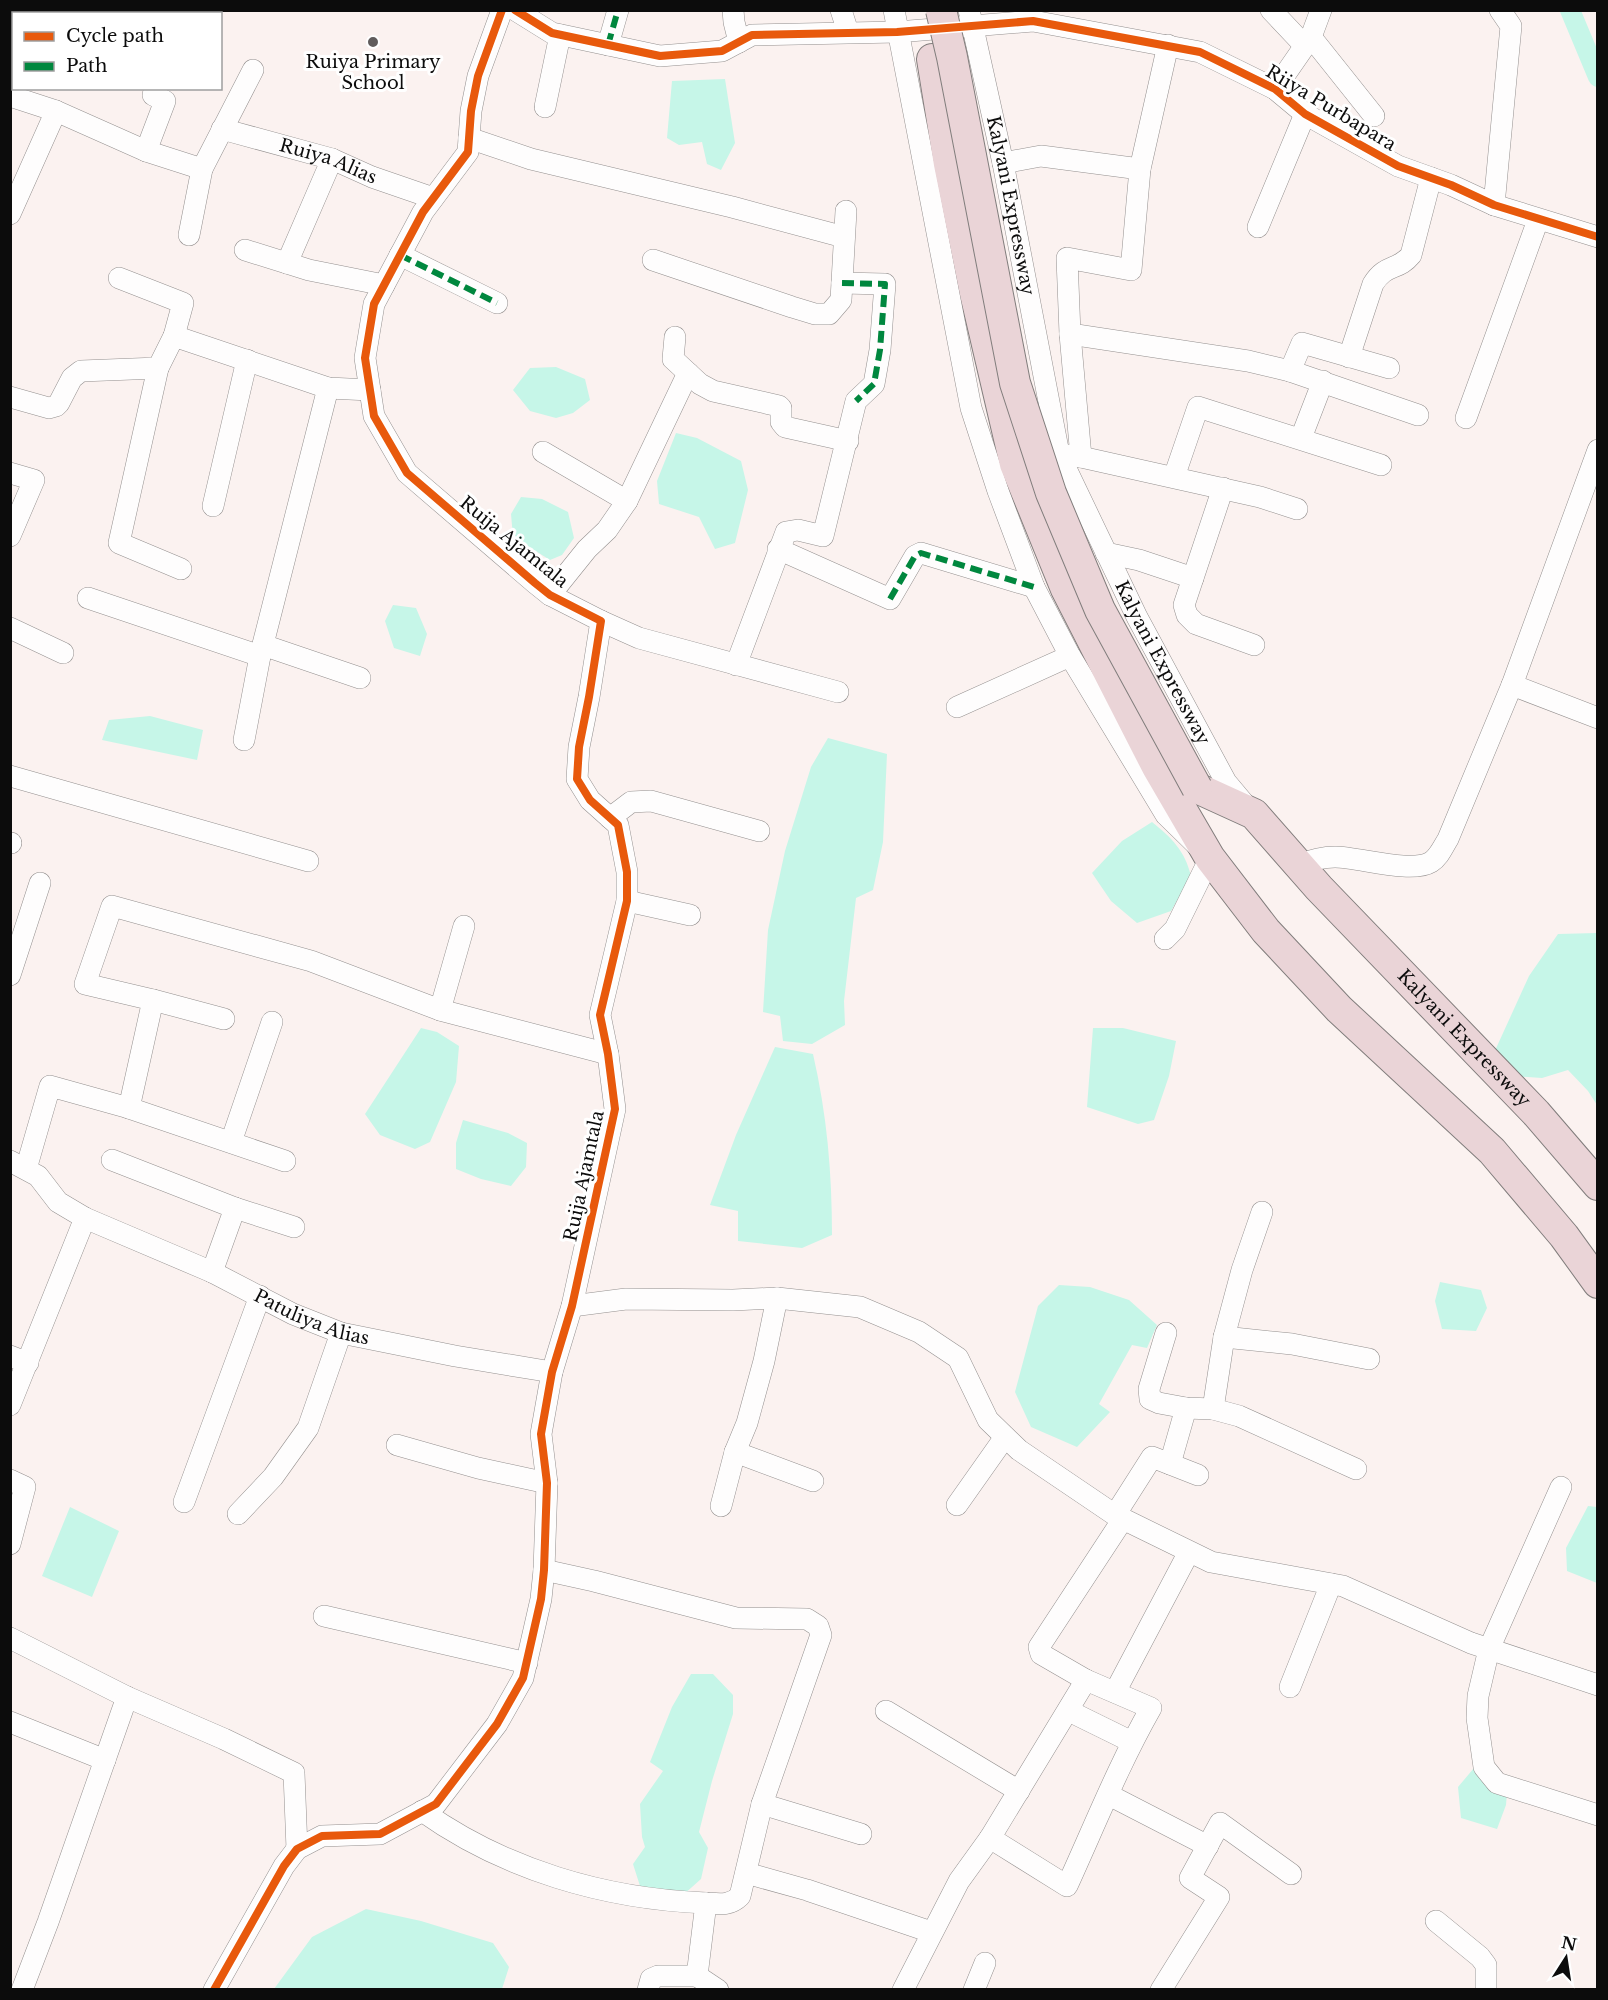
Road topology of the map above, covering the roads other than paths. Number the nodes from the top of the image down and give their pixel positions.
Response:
1 (502, 10) edge
2 (515, 10) edge
3 (618, 10) edge
4 (733, 10) edge
5 (841, 10) edge
6 (894, 10) edge
7 (941, 10) edge
8 (1271, 10) edge
9 (1321, 10) edge
10 (1500, 10) edge
11 (1034, 16) edge
12 (972, 18) edge
13 (919, 21) edge
14 (848, 32) junction
15 (897, 32) junction
16 (560, 35) junction
17 (739, 42) junction
18 (1308, 42) junction
19 (608, 45) junction
20 (1168, 45) junction
21 (254, 70) dead end
22 (1275, 89) junction
23 (154, 90) edge
24 (10, 96) edge
25 (545, 106) dead end
26 (56, 111) junction
27 (1305, 114) junction
28 (1374, 116) dead end
29 (222, 129) junction
30 (469, 138) junction
31 (146, 151) junction
32 (332, 159) junction
33 (1003, 163) junction
34 (202, 169) junction
35 (1140, 169) junction
36 (1431, 178) junction
37 (433, 198) junction
38 (1494, 205) junction
39 (846, 210) dead end
40 (10, 214) edge
41 (1538, 220) junction
42 (1258, 227) dead end
43 (189, 235) dead end
44 (844, 237) junction
45 (1598, 237) edge
46 (245, 250) dead end
47 (400, 255) junction
48 (653, 260) dead end
49 (287, 263) junction
50 (119, 278) dead end
51 (842, 283) junction
52 (384, 285) junction
53 (497, 303) dead end
54 (1070, 334) junction
55 (174, 336) junction
56 (675, 337) dead end
57 (1349, 357) junction
58 (247, 360) junction
59 (1389, 368) dead end
60 (158, 369) junction
61 (1290, 371) junction
62 (688, 373) junction
63 (1323, 381) junction
64 (328, 388) junction
65 (370, 390) junction
66 (10, 397) edge
67 (1418, 415) dead end
68 (1466, 418) dead end
69 (1301, 438) junction
70 (848, 441) junction
71 (1598, 450) edge
72 (543, 452) dead end
73 (1059, 454) junction
74 (1081, 457) junction
75 (1381, 465) dead end
76 (10, 473) edge
77 (1174, 477) junction
78 (1223, 488) junction
79 (627, 501) junction
80 (213, 506) dead end
81 (1297, 509) dead end
82 (10, 536) edge
83 (778, 549) junction
84 (1106, 553) junction
85 (181, 569) dead end
86 (1192, 578) junction
87 (1034, 587) junction
88 (550, 595) junction
89 (88, 598) dead end
90 (601, 621) junction
91 (10, 628) edge
92 (1254, 645) dead end
93 (262, 651) junction
94 (63, 653) dead end
95 (1070, 656) junction
96 (736, 665) junction
97 (360, 678) dead end
98 (1512, 685) junction
99 (838, 692) dead end
100 (957, 707) dead end
101 (1598, 718) edge
102 (244, 740) dead end
103 (10, 776) edge
104 (1254, 814) junction
105 (610, 818) junction
106 (759, 831) dead end
107 (1210, 858) junction
108 (308, 861) dead end
109 (1299, 865) junction
110 (40, 883) dead end
111 (627, 901) junction
112 (690, 915) dead end
113 (464, 926) dead end
114 (1165, 939) dead end
115 (10, 975) edge
116 (153, 1000) junction
117 (440, 1010) junction
118 (224, 1019) dead end
119 (272, 1022) dead end
120 (608, 1054) junction
121 (129, 1108) junction
122 (231, 1142) junction
123 (112, 1160) dead end
124 (285, 1161) dead end
125 (18, 1165) edge
126 (1598, 1185) edge
127 (235, 1208) junction
128 (1262, 1212) dead end
129 (85, 1218) junction
130 (294, 1227) dead end
131 (212, 1272) junction
132 (1598, 1283) edge
133 (260, 1296) junction
134 (777, 1298) junction
135 (572, 1306) junction
136 (341, 1333) junction
137 (1166, 1333) dead end
138 (1224, 1337) junction
139 (19, 1359) edge
140 (1369, 1359) dead end
141 (552, 1372) junction
142 (10, 1405) edge
143 (1186, 1408) junction
144 (1213, 1410) junction
145 (1005, 1437) junction
146 (397, 1444) dead end
147 (735, 1452) junction
148 (1170, 1464) junction
149 (1356, 1469) dead end
150 (1198, 1475) dead end
151 (10, 1480) edge
152 (813, 1481) dead end
153 (547, 1483) junction
154 (1561, 1487) dead end
155 (184, 1502) dead end
156 (957, 1505) dead end
157 (721, 1506) dead end
158 (238, 1514) dead end
159 (1119, 1517) junction
160 (10, 1544) edge
161 (1189, 1552) junction
162 (544, 1570) junction
163 (1331, 1584) junction
164 (324, 1616) dead end
165 (10, 1638) edge
166 (1489, 1649) junction
167 (527, 1663) junction
168 (1086, 1680) junction
169 (1598, 1685) edge
170 (1290, 1687) dead end
171 (1115, 1692) junction
172 (127, 1697) junction
173 (886, 1711) dead end
174 (1069, 1711) junction
175 (10, 1722) edge
176 (1132, 1742) junction
177 (105, 1760) junction
178 (1019, 1791) junction
179 (1109, 1795) junction
180 (762, 1804) junction
181 (422, 1811) junction
182 (1598, 1815) edge
183 (861, 1834) dead end
184 (990, 1838) junction
185 (1208, 1846) junction
186 (297, 1849) junction
187 (747, 1873) junction
188 (1291, 1874) dead end
189 (706, 1903) junction
190 (1436, 1921) dead end
191 (931, 1932) junction
192 (985, 1963) dead end
193 (697, 1976) junction
194 (22, 1989) edge
195 (214, 1989) edge
196 (648, 1989) edge
197 (718, 1989) edge
198 (903, 1989) edge
199 (974, 1989) edge
200 (1161, 1989) edge
201 (1486, 1989) edge

1 - 30 street, Ruija Ajamtala
2 - 16 street, Riiya Purbapara
3 - 19 street
4 - 17 street
5 - 14 street
6 - 15 street
7 - 104 highway, Kalyani Expressway, bridge
8 - 18 street
9 - 18 street
10 - 38 street
11 - 12 street, Riiya Purbapara
11 - 20 street, Riiya Purbapara
12 - 13 street, Riiya Purbapara
12 - 33 street, Kalyani Expressway
13 - 15 street, Riiya Purbapara
13 - 107 highway
14 - 15 street, Riiya Purbapara
14 - 17 street, Riiya Purbapara
15 - 87 street
16 - 19 street, Riiya Purbapara
16 - 25 street
17 - 19 street, Riiya Purbapara
18 - 22 street
18 - 28 street
20 - 22 street, Riiya Purbapara
20 - 35 street
21 - 29 street
22 - 27 street, Riiya Purbapara
23 - 31 street
24 - 26 street
26 - 31 street
26 - 40 street
27 - 36 street, Riiya Purbapara
27 - 42 street
29 - 32 street, Ruiya Alias
29 - 34 street
30 - 37 street, Ruija Ajamtala
30 - 44 street
31 - 34 street
32 - 37 street, Ruiya Alias
32 - 49 street
33 - 35 street
33 - 73 street, Kalyani Expressway
34 - 43 street
35 - 54 street
36 - 38 street, Riiya Purbapara
36 - 57 street
37 - 47 street, Ruija Ajamtala
38 - 41 street, Riiya Purbapara
39 - 44 street
41 - 45 street, Riiya Purbapara
41 - 68 street
44 - 51 street
46 - 49 street
47 - 52 street, Ruija Ajamtala
47 - 53 street
48 - 51 street
49 - 52 street
50 - 55 street
51 - 70 street
52 - 65 street, Ruija Ajamtala
54 - 61 street
54 - 74 street
55 - 58 street
55 - 60 street
56 - 62 street
57 - 59 street
57 - 61 street
58 - 64 street
58 - 80 street
60 - 66 street
60 - 85 street
61 - 63 street
62 - 70 street
62 - 79 street
63 - 67 street
63 - 69 street
64 - 65 street
64 - 93 street
65 - 88 street, Ruija Ajamtala
69 - 75 street
69 - 77 street
70 - 83 street
71 - 98 street
72 - 79 street
73 - 74 street
73 - 84 street, Kalyani Expressway
74 - 77 street
76 - 82 street
77 - 78 street
78 - 81 street
78 - 86 street
79 - 88 street
83 - 87 street
83 - 96 street
84 - 86 street
84 - 104 street, Kalyani Expressway
86 - 92 street
87 - 95 street
88 - 90 street, Ruija Ajamtala
89 - 93 street
90 - 96 street
90 - 105 street, Ruija Ajamtala
91 - 94 street
93 - 97 street
93 - 102 street
95 - 100 street
95 - 107 street
96 - 99 street
98 - 101 street
98 - 109 street
103 - 108 street
104 - 109 highway, Kalyani Expressway
105 - 106 street
105 - 111 street, Ruija Ajamtala
107 - 114 street
107 - 132 highway
109 - 126 highway, Kalyani Expressway
110 - 115 street
111 - 112 street
111 - 120 street, Ruija Ajamtala
113 - 117 street
116 - 117 street
116 - 118 street
116 - 121 street
117 - 120 street
119 - 122 street
120 - 135 street, Ruija Ajamtala
121 - 122 street
121 - 125 street
122 - 124 street
123 - 127 street
125 - 129 street, Patuliya Alias
127 - 130 street
127 - 131 street
128 - 138 street
129 - 131 street, Patuliya Alias
129 - 139 street
131 - 133 street, Patuliya Alias
133 - 136 street, Patuliya Alias
133 - 155 street
134 - 135 street
134 - 145 street
134 - 147 street
135 - 141 street, Ruija Ajamtala
136 - 141 street, Patuliya Alias
136 - 158 street
137 - 143 street
138 - 140 street
138 - 144 street
139 - 142 street
141 - 153 street, Ruija Ajamtala
143 - 144 street
143 - 148 street
144 - 149 street
145 - 156 street
145 - 159 street
146 - 153 street
147 - 152 street
147 - 157 street
148 - 150 street
148 - 159 street
151 - 160 street
153 - 162 street, Ruija Ajamtala
154 - 166 street
159 - 161 street
159 - 168 street
161 - 163 street
161 - 171 street
162 - 167 street, Ruija Ajamtala
162 - 180 street
163 - 166 street
163 - 170 street
164 - 167 street
165 - 172 street
166 - 169 street
166 - 182 street
167 - 181 street, Ruija Ajamtala
168 - 171 street
168 - 174 street
171 - 176 street
172 - 177 street
172 - 186 street
173 - 178 street
174 - 176 street
174 - 178 street
175 - 177 street
176 - 179 street
177 - 194 street
178 - 184 street
179 - 184 street
179 - 185 street
180 - 183 street
180 - 187 street
181 - 186 street, Ruija Ajamtala
181 - 189 street
184 - 191 street
185 - 188 street
185 - 200 street
186 - 195 street, Ruija Ajamtala
187 - 189 street
187 - 191 street
189 - 193 street
190 - 201 street
191 - 198 street
192 - 199 street
193 - 196 street
193 - 197 street

